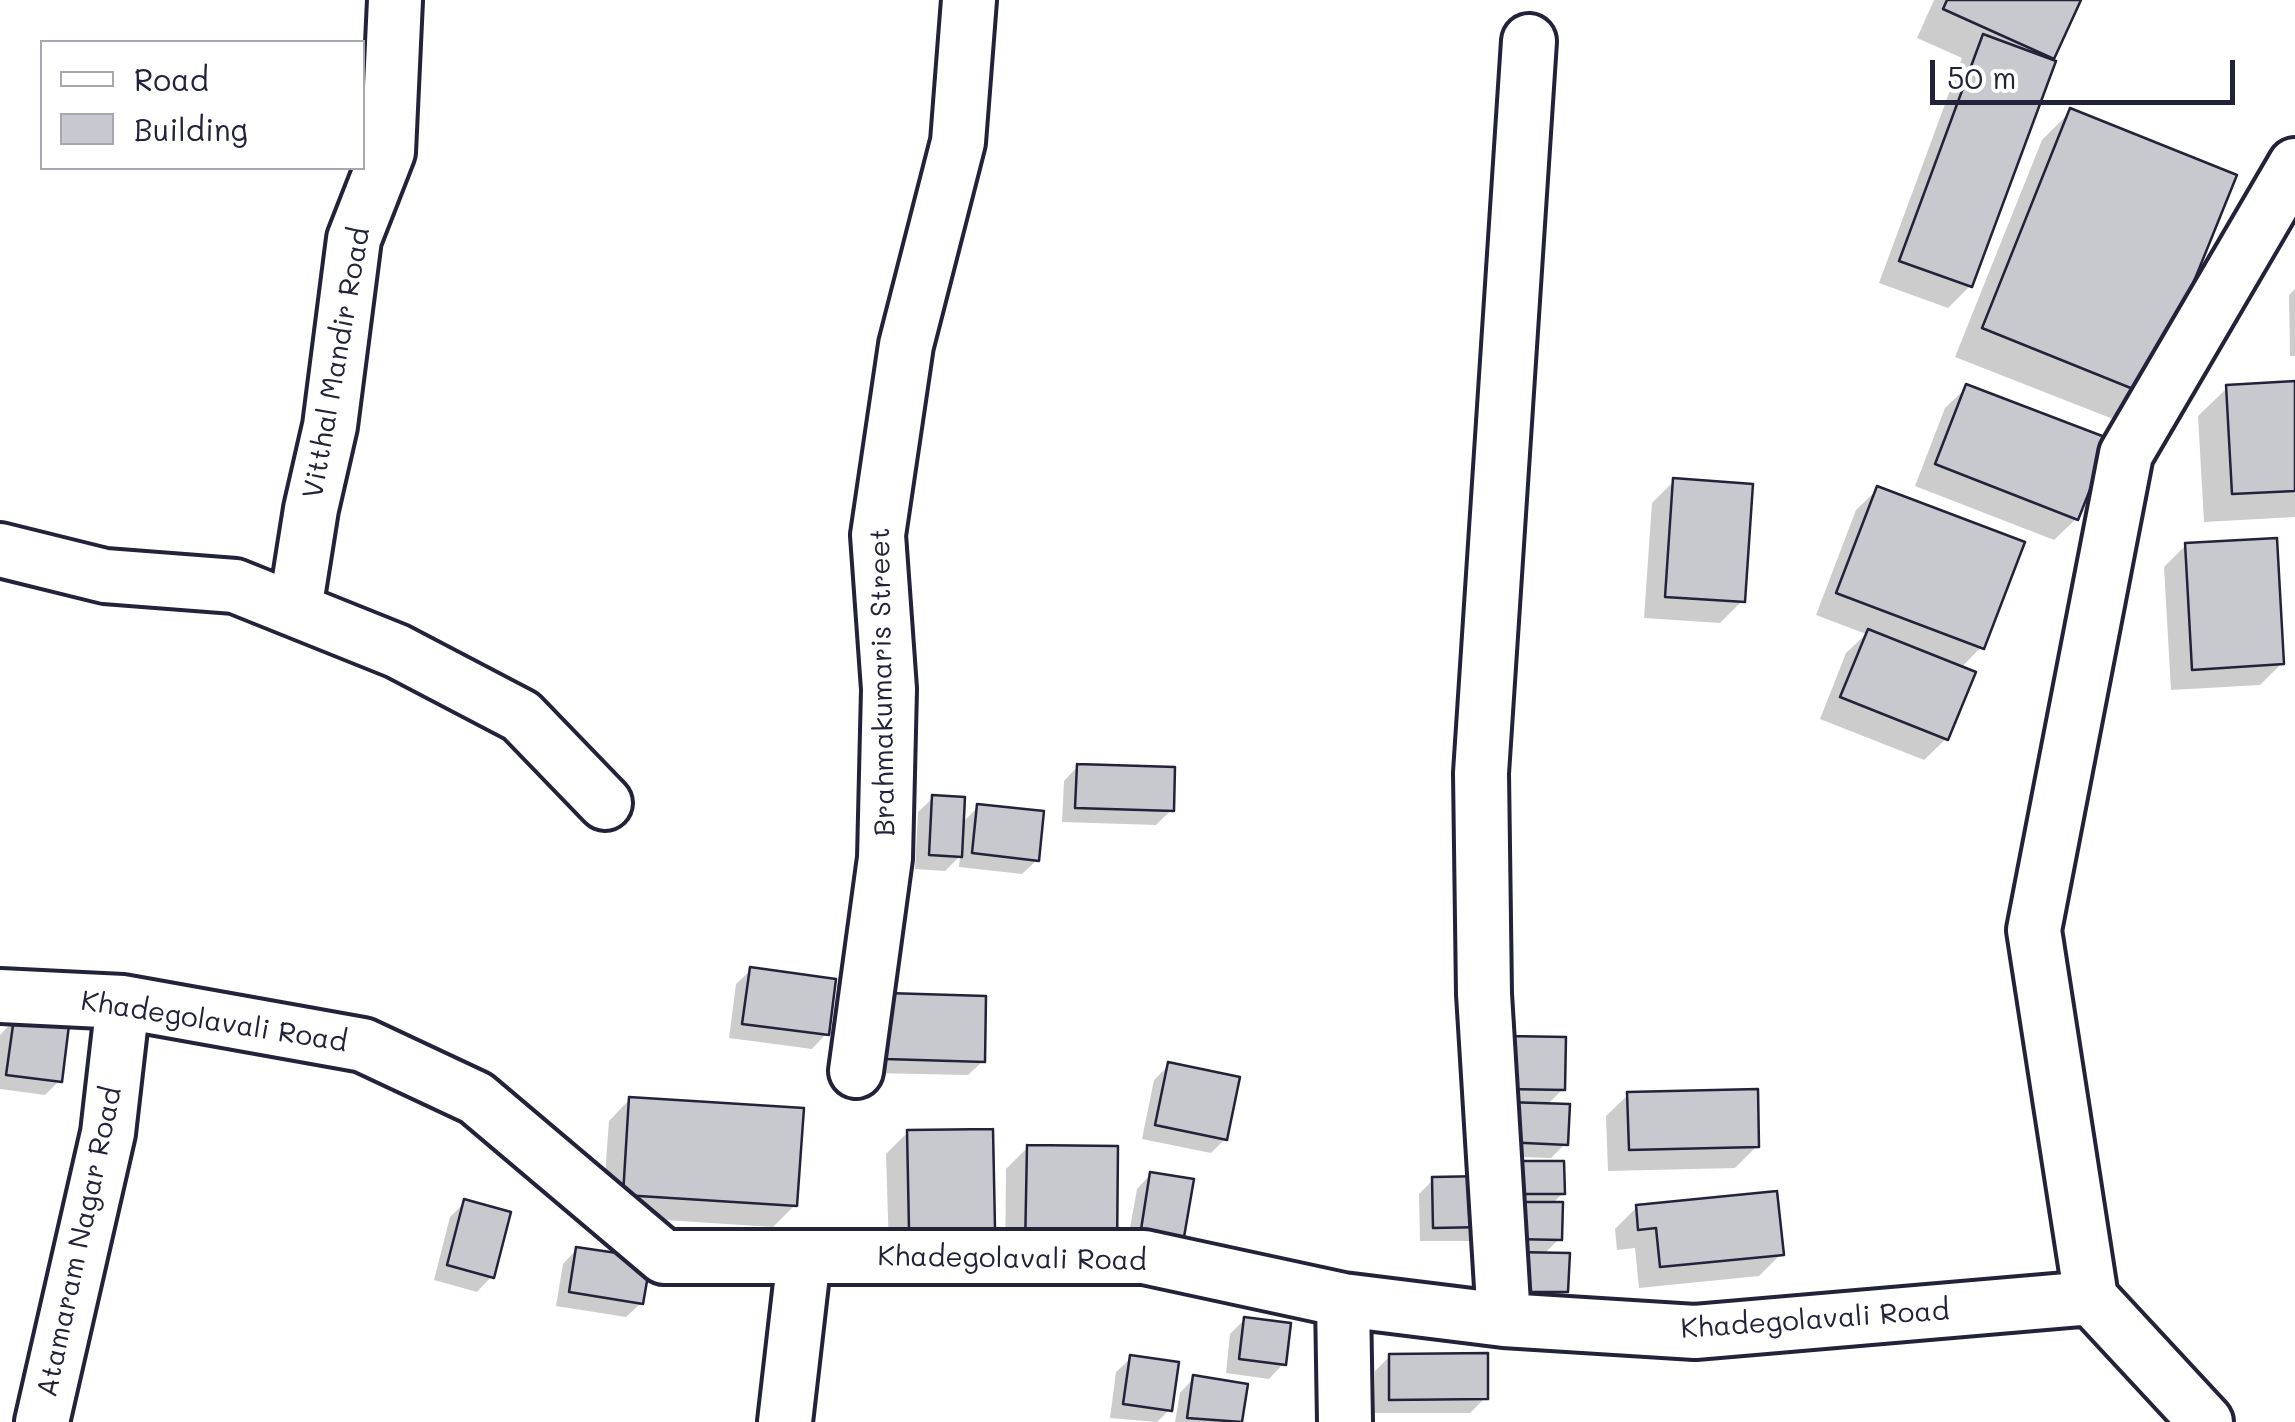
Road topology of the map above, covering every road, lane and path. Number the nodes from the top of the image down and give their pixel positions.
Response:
1 (395, 0) edge
2 (970, 0) edge
3 (1528, 41) dead end
4 (2295, 165) edge
5 (0, 550) edge
6 (295, 610) junction
7 (605, 803) dead end
8 (0, 996) edge
9 (123, 1002) junction
10 (856, 1070) dead end
11 (804, 1258) junction
12 (2090, 1298) junction
13 (1343, 1300) junction
14 (1504, 1320) junction
15 (42, 1422) edge
16 (785, 1422) edge
17 (1345, 1422) edge
18 (2206, 1422) edge

1 - 6 street, Vitthal Mandir Road
2 - 10 street, Brahmakumaris Street
3 - 14 street
4 - 12 street
5 - 6 street
6 - 7 street
8 - 9 street, Khadegolavali Road
9 - 11 street, Khadegolavali Road
9 - 15 street, Atamaram Nagar Road
11 - 13 street, Khadegolavali Road
11 - 16 street
12 - 14 street, Khadegolavali Road
12 - 18 street
13 - 14 street, Khadegolavali Road
13 - 17 street

